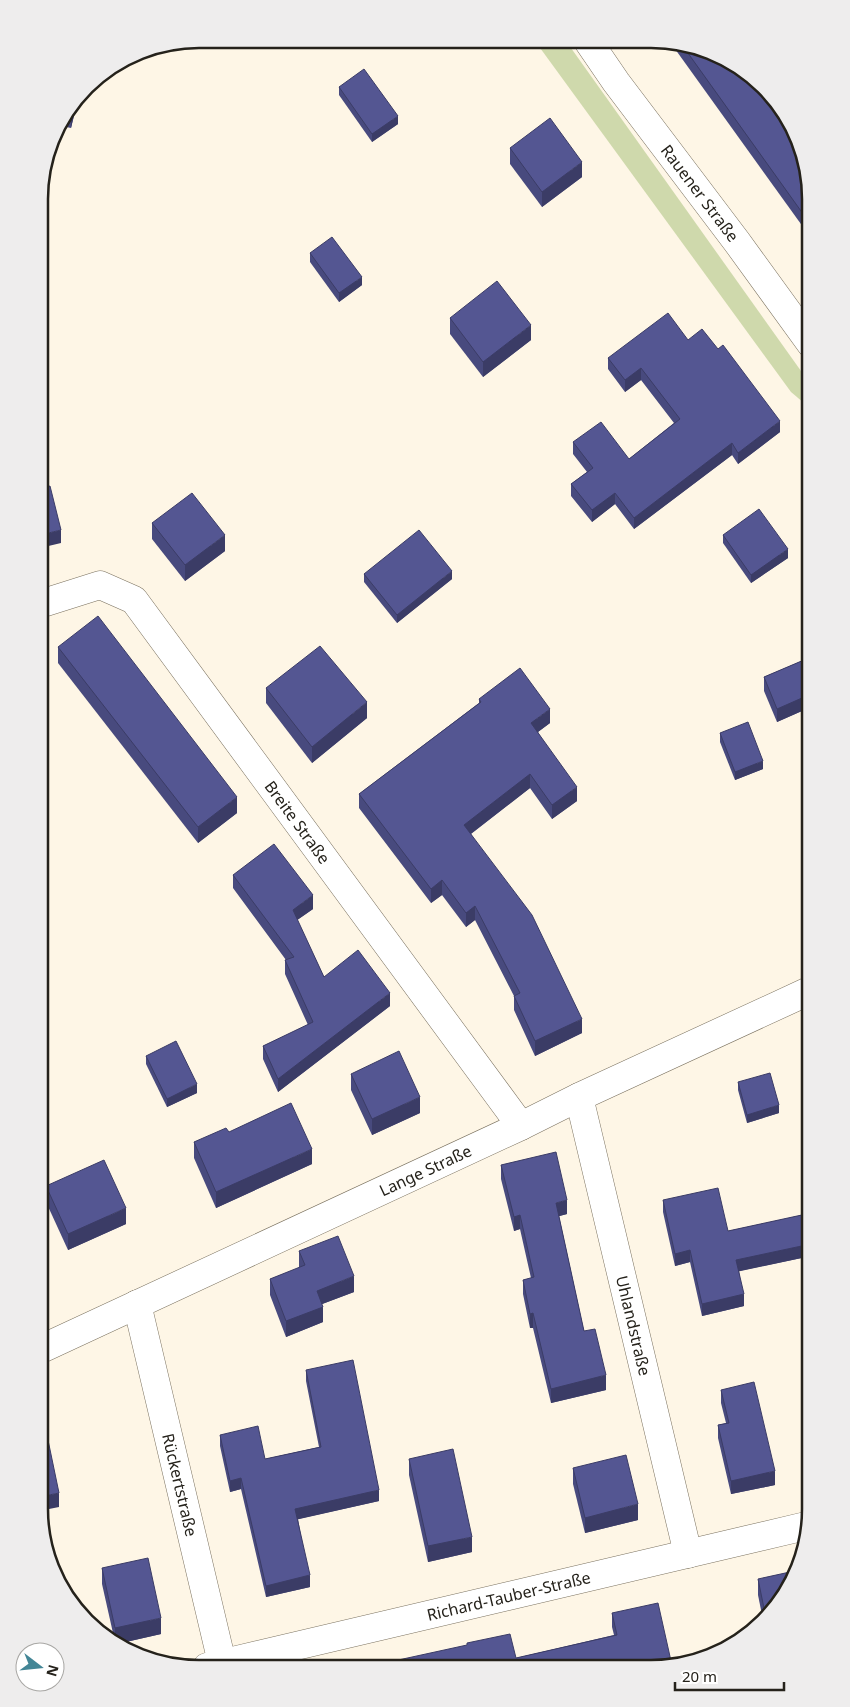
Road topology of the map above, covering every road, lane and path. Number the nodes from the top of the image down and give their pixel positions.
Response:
1 (593, 48) edge
2 (802, 332) edge
3 (48, 601) edge
4 (802, 994) edge
5 (579, 1097) junction
6 (521, 1126) junction
7 (137, 1304) junction
8 (48, 1346) edge
9 (801, 1527) edge
10 (688, 1554) junction
11 (216, 1660) edge
12 (242, 1660) edge

1 - 2 street, Rauener Straße
3 - 6 street, Breite Straße
4 - 5 street, Lange Straße
5 - 6 street, Lange Straße
5 - 10 street, Uhlandstraße
6 - 7 street, Lange Straße
7 - 8 street, Lange Straße
7 - 11 street, Rückertstraße
9 - 10 street, Richard-Tauber-Straße
10 - 12 street, Richard-Tauber-Straße

